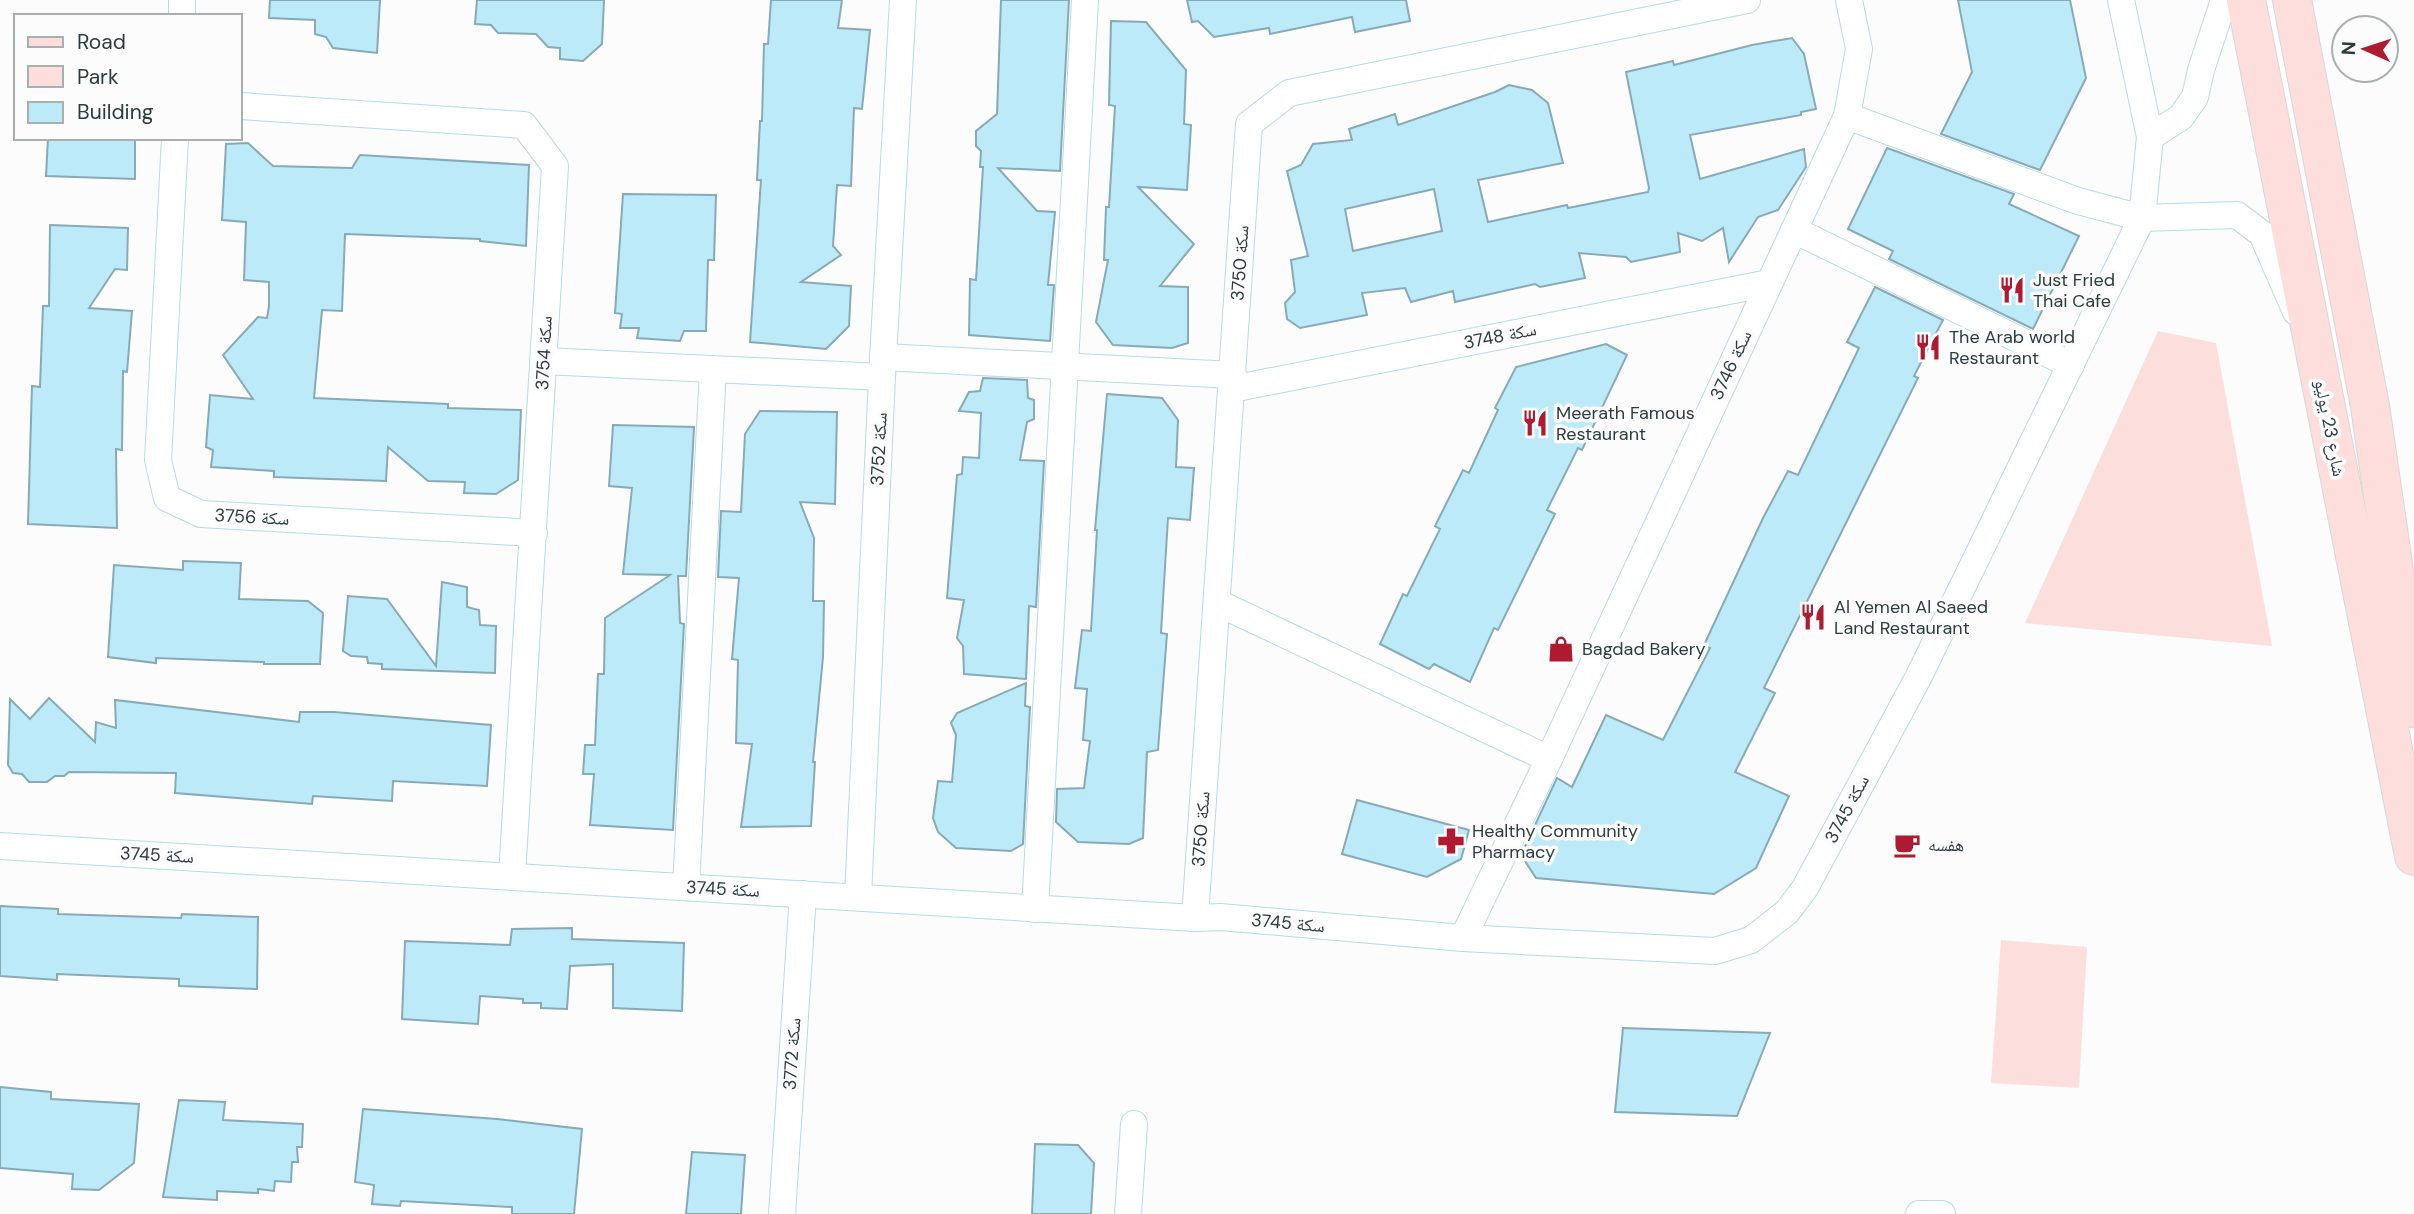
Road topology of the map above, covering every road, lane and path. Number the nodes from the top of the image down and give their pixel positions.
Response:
1 (903, 0) edge
2 (1085, 0) edge
3 (1747, 0) edge
4 (1849, 0) edge
5 (2121, 0) edge
6 (2224, 0) edge
7 (2246, 0) edge
8 (2292, 0) edge
9 (242, 106) edge
10 (1847, 116) junction
11 (2150, 137) junction
12 (175, 140) edge
13 (2142, 218) junction
14 (1794, 230) junction
15 (1769, 283) junction
16 (2316, 355) junction
17 (544, 361) junction
18 (2071, 365) junction
19 (1064, 366) junction
20 (883, 367) junction
21 (713, 369) junction
22 (1232, 382) junction
23 (534, 533) junction
24 (1218, 603) junction
25 (2414, 708) edge
26 (1549, 759) junction
27 (0, 846) edge
28 (2414, 856) edge
29 (512, 876) junction
30 (686, 887) junction
31 (803, 894) junction
32 (858, 897) junction
33 (1035, 909) junction
34 (1195, 918) junction
35 (1463, 938) junction
36 (1134, 1124) dead end
37 (782, 1214) edge
38 (1128, 1214) edge
39 (1919, 1214) edge
40 (1941, 1214) edge

1 - 20 street, سكة 3752
2 - 19 street
3 - 22 street, سكة 3750
4 - 10 street, سكة 3746
5 - 11 street
6 - 11 street
7 - 16 main road, شارع 23 يوليو
8 - 25 main road
9 - 17 street, سكة 3754
10 - 13 street
10 - 14 street, سكة 3746
11 - 13 street
12 - 23 street, سكة 3756
13 - 16 street
13 - 18 street, سكة 3745
14 - 15 street, سكة 3746
14 - 18 street
15 - 22 street, سكة 3748
15 - 26 street, سكة 3746
16 - 28 main road, شارع 23 يوليو
17 - 21 street, سكة 3748
17 - 23 street, سكة 3754
18 - 35 street, سكة 3745
19 - 20 street, سكة 3748
19 - 22 street, سكة 3748
19 - 33 street
20 - 21 street, سكة 3748
20 - 32 street, سكة 3752
21 - 30 street
22 - 24 street, سكة 3750
23 - 29 street, سكة 3754
24 - 26 street
24 - 34 street, سكة 3750
26 - 35 street, سكة 3746
27 - 29 street, سكة 3745
29 - 30 street, سكة 3745
30 - 31 street, سكة 3745
31 - 32 street, سكة 3745
31 - 37 street, سكة 3772
32 - 33 street, سكة 3745
33 - 34 street, سكة 3745
34 - 35 street, سكة 3745
36 - 38 street
39 - 40 street

